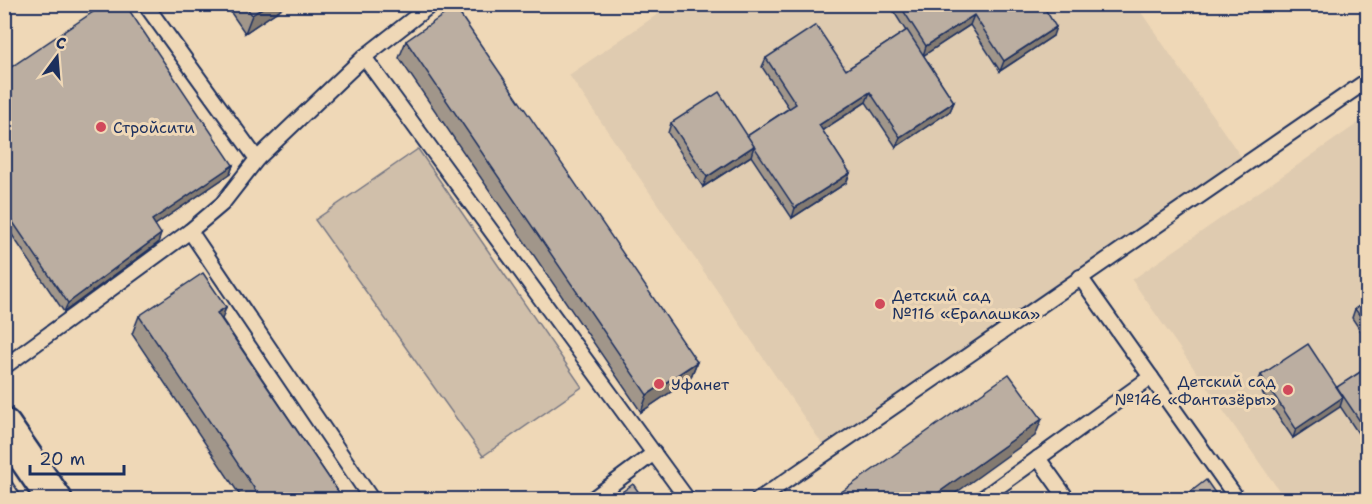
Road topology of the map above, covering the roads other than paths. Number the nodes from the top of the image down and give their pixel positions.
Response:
1 (145, 4) edge
2 (432, 4) edge
3 (364, 57) junction
4 (1368, 80) edge
5 (257, 159) junction
6 (190, 231) junction
7 (1080, 277) junction
8 (4, 367) edge
9 (1151, 377) junction
10 (4, 426) edge
11 (654, 453) junction
12 (1038, 458) junction
13 (55, 500) edge
14 (372, 500) edge
15 (591, 500) edge
16 (688, 500) edge
17 (758, 500) edge
18 (980, 500) edge
19 (1068, 500) edge
20 (1238, 500) edge

1 - 5 lane
2 - 3 lane
3 - 5 lane
3 - 11 lane
4 - 7 lane
5 - 6 lane
6 - 8 lane
6 - 14 lane
7 - 9 lane
7 - 17 lane
9 - 12 lane
9 - 20 lane
10 - 13 main road
11 - 15 lane
11 - 16 lane
12 - 18 lane
12 - 19 lane

